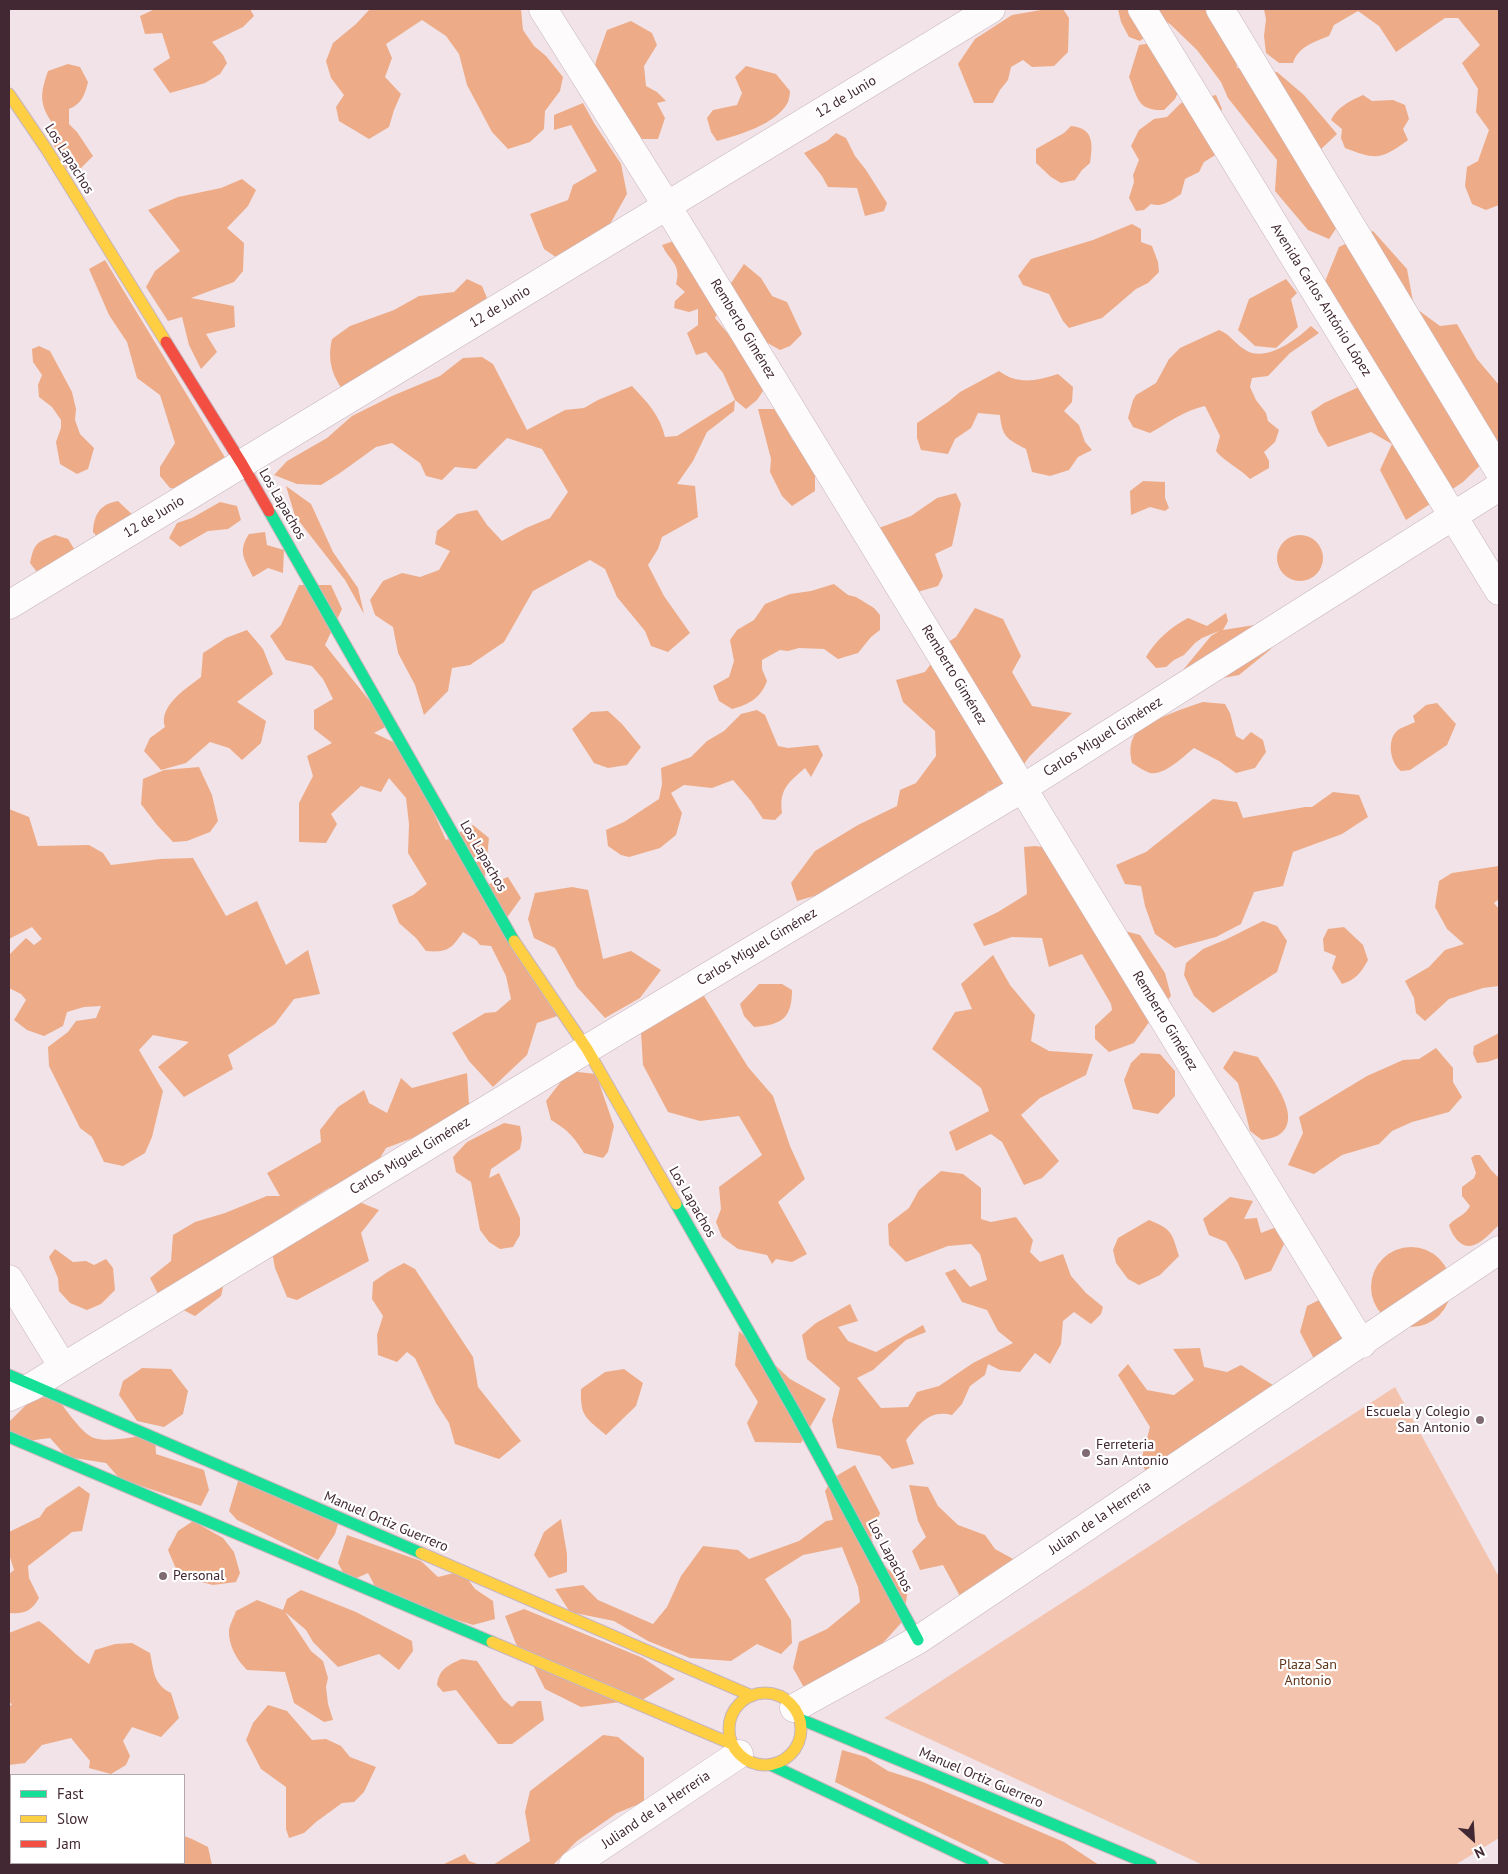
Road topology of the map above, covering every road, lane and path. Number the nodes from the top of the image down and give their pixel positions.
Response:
1 (543, 9) edge
2 (992, 9) edge
3 (1142, 9) edge
4 (1220, 9) edge
5 (9, 94) edge
6 (667, 206) junction
7 (242, 464) junction
8 (1499, 471) edge
9 (1499, 487) edge
10 (1453, 515) junction
11 (1499, 591) edge
12 (9, 605) edge
13 (1023, 788) junction
14 (587, 1048) junction
15 (1499, 1250) edge
16 (9, 1279) edge
17 (1362, 1344) junction
18 (63, 1368) junction
19 (17, 1386) edge
20 (9, 1436) edge
21 (918, 1640) junction
22 (752, 1696) junction
23 (797, 1714) junction
24 (736, 1749) junction
25 (771, 1765) junction
26 (573, 1865) edge
27 (983, 1865) edge
28 (1151, 1865) edge

1 - 6 street, Remberto Giménez
2 - 6 street, 12 de Junio
3 - 10 street, Avenida Carlos António López
4 - 8 street
5 - 7 street, Los Lapachos
6 - 7 street, 12 de Junio
6 - 13 street, Remberto Giménez
7 - 12 street, 12 de Junio
7 - 14 street, Los Lapachos
9 - 10 street, Carlos Miguel Giménez
10 - 11 street, Avenida Carlos António López
10 - 13 street, Carlos Miguel Giménez
13 - 14 street, Carlos Miguel Giménez
13 - 17 street, Remberto Giménez
14 - 18 street, Carlos Miguel Giménez
14 - 21 street, Los Lapachos
15 - 17 street, Julian de la Herrería
16 - 18 street
17 - 21 street, Julian de la Herrería
18 - 19 street, Carlos Miguel Giménez
19 - 22 street, Manuel Ortiz Guerrero
20 - 24 street
21 - 23 street, Julian de la Herrería
22 - 23 street, Manuel Ortiz Guerrero
22 - 24 street
23 - 25 street
23 - 28 street, Manuel Ortiz Guerrero
24 - 25 street
24 - 26 street, Juliand de la Herreria
25 - 27 street

